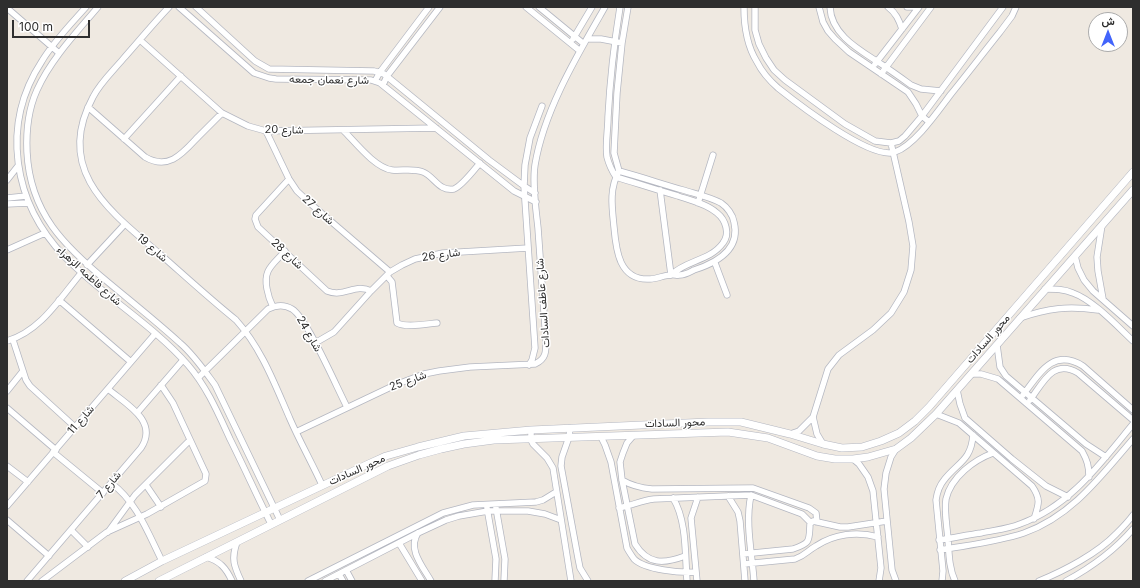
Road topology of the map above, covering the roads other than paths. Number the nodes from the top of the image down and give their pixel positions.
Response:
1 (86, 7) edge
2 (98, 7) edge
3 (168, 7) edge
4 (179, 7) edge
5 (195, 7) edge
6 (429, 7) edge
7 (440, 7) edge
8 (526, 7) edge
9 (539, 7) edge
10 (592, 7) edge
11 (605, 7) edge
12 (620, 7) edge
13 (628, 7) edge
14 (744, 7) edge
15 (754, 7) edge
16 (819, 7) edge
17 (830, 7) edge
18 (888, 7) edge
19 (907, 7) edge
20 (918, 7) edge
21 (932, 7) edge
22 (1003, 7) edge
23 (1016, 7) edge
24 (7, 8) edge
25 (189, 16) junction
26 (214, 24) junction
27 (902, 29) junction
28 (209, 33) junction
29 (574, 37) junction
30 (140, 40) junction
31 (585, 42) junction
32 (614, 42) junction
33 (622, 43) junction
34 (570, 44) junction
35 (52, 47) junction
36 (580, 51) junction
37 (59, 53) junction
38 (877, 61) junction
39 (886, 67) junction
40 (872, 68) junction
41 (380, 72) junction
42 (881, 74) junction
43 (181, 76) junction
44 (387, 76) junction
45 (375, 81) junction
46 (383, 85) junction
47 (941, 91) junction
48 (542, 106) dead end
49 (88, 107) junction
50 (222, 113) junction
51 (922, 116) junction
52 (929, 122) junction
53 (436, 128) junction
54 (343, 130) junction
55 (266, 131) junction
56 (124, 139) junction
57 (891, 143) junction
58 (894, 153) junction
59 (713, 156) dead end
60 (480, 163) junction
61 (525, 165) junction
62 (18, 166) junction
63 (535, 166) junction
64 (619, 171) junction
65 (1133, 172) edge
66 (616, 177) junction
67 (289, 179) junction
68 (7, 180) edge
69 (660, 183) junction
70 (524, 186) junction
71 (1133, 190) edge
72 (661, 191) junction
73 (535, 192) junction
74 (700, 195) junction
75 (26, 196) junction
76 (7, 198) edge
77 (524, 198) junction
78 (536, 202) junction
79 (28, 203) junction
80 (698, 203) junction
81 (7, 204) edge
82 (1099, 211) junction
83 (1108, 219) junction
84 (126, 224) junction
85 (1102, 225) junction
86 (45, 233) junction
87 (528, 248) junction
88 (7, 250) edge
89 (285, 251) junction
90 (1075, 256) junction
91 (714, 263) junction
92 (88, 265) junction
93 (82, 271) junction
94 (389, 274) junction
95 (671, 275) junction
96 (1045, 289) junction
97 (371, 291) junction
98 (727, 295) dead end
99 (1025, 297) junction
100 (1103, 299) junction
101 (59, 300) junction
102 (1033, 303) junction
103 (273, 307) junction
104 (1098, 310) junction
105 (1020, 318) junction
106 (437, 323) dead end
107 (1133, 326) edge
108 (246, 332) junction
109 (155, 334) junction
110 (10, 341) edge
111 (1133, 341) edge
112 (315, 342) junction
113 (997, 344) junction
114 (183, 360) junction
115 (131, 362) junction
116 (529, 365) junction
117 (23, 370) junction
118 (205, 371) junction
119 (971, 374) junction
120 (198, 378) junction
121 (161, 386) junction
122 (108, 389) junction
123 (957, 390) junction
124 (7, 391) edge
125 (1025, 392) junction
126 (1021, 398) junction
127 (1032, 398) junction
128 (1028, 404) junction
129 (347, 407) junction
130 (7, 408) edge
131 (1133, 410) edge
132 (137, 413) junction
133 (936, 414) junction
134 (813, 417) junction
135 (1133, 420) edge
136 (1133, 424) edge
137 (75, 427) junction
138 (570, 428) junction
139 (530, 430) junction
140 (296, 432) junction
141 (790, 434) junction
142 (973, 435) junction
143 (633, 436) junction
144 (569, 437) junction
145 (601, 437) junction
146 (989, 439) junction
147 (1133, 439) edge
148 (531, 440) junction
149 (189, 441) junction
150 (823, 444) junction
151 (984, 444) junction
152 (896, 449) junction
153 (55, 451) junction
154 (994, 453) junction
155 (1106, 457) junction
156 (853, 459) junction
157 (7, 466) edge
158 (1088, 477) junction
159 (622, 480) junction
160 (28, 482) junction
161 (111, 483) junction
162 (146, 485) junction
163 (322, 485) junction
164 (556, 492) junction
165 (103, 493) junction
166 (751, 495) junction
167 (728, 496) junction
168 (698, 497) junction
169 (1068, 497) junction
170 (673, 498) junction
171 (130, 501) junction
172 (487, 504) junction
173 (495, 504) junction
174 (7, 506) edge
175 (627, 506) junction
176 (161, 507) junction
177 (274, 508) junction
178 (619, 508) junction
179 (488, 511) junction
180 (496, 511) junction
181 (265, 512) junction
182 (1133, 515) edge
183 (140, 517) junction
184 (1034, 519) junction
185 (7, 520) edge
186 (280, 520) junction
187 (561, 520) junction
188 (887, 521) junction
189 (814, 522) junction
190 (876, 522) junction
191 (271, 524) junction
192 (1133, 529) edge
193 (71, 530) junction
194 (107, 532) junction
195 (418, 533) junction
196 (878, 537) junction
197 (948, 539) junction
198 (809, 540) junction
199 (939, 540) junction
200 (237, 542) junction
201 (399, 543) junction
202 (88, 546) junction
203 (815, 546) junction
204 (948, 548) junction
205 (940, 550) junction
206 (752, 553) junction
207 (743, 554) junction
208 (49, 556) junction
209 (685, 556) junction
210 (206, 558) junction
211 (162, 561) junction
212 (752, 563) junction
213 (744, 564) junction
214 (346, 570) junction
215 (696, 572) junction
216 (687, 573) junction
217 (339, 574) junction
218 (27, 581) edge
219 (42, 581) edge
220 (125, 581) edge
221 (159, 581) edge
222 (232, 581) edge
223 (241, 581) edge
224 (308, 581) edge
225 (325, 581) edge
226 (343, 581) edge
227 (352, 581) edge
228 (422, 581) edge
229 (431, 581) edge
230 (495, 581) edge
231 (504, 581) edge
232 (572, 581) edge
233 (588, 581) edge
234 (687, 581) edge
235 (697, 581) edge
236 (745, 581) edge
237 (754, 581) edge
238 (879, 581) edge
239 (896, 581) edge
240 (942, 581) edge
241 (955, 581) edge
242 (1039, 581) edge
243 (1066, 581) edge

1 - 35 street, شارع فاطمه الزهراء
2 - 37 street, شارع فاطمه الزهراء
3 - 30 street, شارع 19
4 - 25 street, شارع نعمان جمعه
5 - 25 street
5 - 26 street, شارع نعمان جمعه
6 - 41 street
7 - 44 street
8 - 34 street
9 - 29 street
10 - 29 street
11 - 31 street, شارع عاطف السادات
12 - 32 street
13 - 33 street
14 - 58 street
15 - 57 street
16 - 40 street
17 - 38 street
18 - 27 street
19 - 20 street
20 - 27 street
21 - 39 street
22 - 47 street
23 - 52 street
24 - 35 street
25 - 28 street, شارع نعمان جمعه
26 - 28 street
26 - 41 street, شارع نعمان جمعه
27 - 38 street
28 - 45 street, شارع نعمان جمعه
29 - 31 street
29 - 34 street
30 - 43 street, شارع 20
30 - 49 street, شارع 19
31 - 32 street
31 - 36 street, شارع عاطف السادات
32 - 33 street
32 - 66 street
33 - 64 street
34 - 36 street
35 - 37 street
35 - 62 street, شارع فاطمه الزهراء
36 - 63 street, شارع عاطف السادات
37 - 92 street, شارع فاطمه الزهراء
38 - 39 street
38 - 40 street
39 - 42 street
39 - 47 street
40 - 42 street
41 - 44 street, شارع نعمان جمعه
41 - 45 street
42 - 51 street
43 - 50 street, شارع 20
43 - 56 street
44 - 46 street
44 - 70 street, شارع نعمان جمعه
45 - 46 street, شارع نعمان جمعه
46 - 53 street, شارع نعمان جمعه
47 - 51 street
48 - 61 street, شارع عاطف السادات
49 - 56 street
49 - 84 street, شارع 19
50 - 55 street, شارع 20
50 - 56 street
51 - 52 street
51 - 57 street
52 - 58 street
53 - 54 street, شارع 20
53 - 60 street, شارع نعمان جمعه
54 - 55 street, شارع 20
54 - 60 street
55 - 67 street, شارع 27
57 - 58 street
58 - 134 street
59 - 74 street
60 - 77 street, شارع نعمان جمعه
61 - 63 street
61 - 70 street, شارع عاطف السادات
62 - 68 street
62 - 75 street, شارع فاطمه الزهراء
63 - 73 street, شارع عاطف السادات
64 - 66 street
64 - 69 street
65 - 82 street, محور السادات
66 - 72 street
66 - 95 street
67 - 89 street, شارع 28
67 - 94 street, شارع 27
69 - 72 street
69 - 74 street
70 - 73 street, شارع نعمان جمعه
70 - 77 street, شارع عاطف السادات
71 - 83 street, محور السادات
72 - 80 street
72 - 95 street
73 - 78 street, شارع عاطف السادات
74 - 80 street
74 - 91 street
75 - 76 street
75 - 79 street, شارع فاطمه الزهراء
77 - 78 street, شارع نعمان جمعه
77 - 87 street, شارع عاطف السادات
78 - 116 street, شارع عاطف السادات
79 - 81 street
79 - 86 street, شارع فاطمه الزهراء
80 - 95 street
82 - 83 street
82 - 99 street, محور السادات
83 - 85 street, محور السادات
84 - 92 street
84 - 108 street, شارع 19
85 - 90 street, محور السادات
85 - 100 street
86 - 88 street
86 - 93 street, شارع فاطمه الزهراء
87 - 94 street, شارع 26
87 - 116 street, شارع عاطف السادات
89 - 97 street, شارع 28
89 - 103 street
90 - 96 street, محور السادات
90 - 100 street
91 - 95 street
91 - 98 street
92 - 93 street
92 - 93 street
92 - 118 street, شارع فاطمه الزهراء
93 - 101 street
93 - 109 street, شارع فاطمه الزهراء
94 - 97 street, شارع 26
94 - 106 street
96 - 102 street, محور السادات
96 - 104 street
97 - 112 street, شارع 26
99 - 102 street
99 - 150 street, محور السادات
100 - 107 street
101 - 110 street
101 - 115 street
102 - 105 street, محور السادات
103 - 108 street
103 - 112 street, شارع 24
104 - 105 street
104 - 111 street
105 - 113 street, محور السادات
108 - 118 street
108 - 140 street, شارع 19
109 - 114 street, شارع فاطمه الزهراء
109 - 115 street, شارع 11
110 - 117 street
112 - 129 street, شارع 24
113 - 119 street, محور السادات
113 - 125 street
114 - 120 street, شارع فاطمه الزهراء
114 - 121 street
115 - 122 street, شارع 11
116 - 129 street, شارع 25
117 - 124 street
117 - 137 street
118 - 120 street
118 - 177 street, شارع فاطمه الزهراء
119 - 123 street, محور السادات
119 - 126 street
120 - 181 street, شارع فاطمه الزهراء
121 - 132 street
121 - 149 street
122 - 132 street, شارع 7
122 - 137 street, شارع 11
123 - 133 street, محور السادات
123 - 146 street
125 - 126 street
125 - 127 street
125 - 131 street
126 - 128 street
127 - 128 street
127 - 135 street
127 - 155 street
128 - 158 street
129 - 140 street, شارع 25
130 - 153 street
132 - 161 street, شارع 7
133 - 142 street
133 - 152 street, محور السادات
134 - 141 street
134 - 150 street
136 - 155 street
137 - 153 street, شارع 11
138 - 139 street, محور السادات
138 - 141 street, محور السادات
138 - 144 street
139 - 148 street
139 - 163 street, محور السادات
140 - 163 street, شارع 19
141 - 150 street, محور السادات
142 - 151 street
142 - 199 street
143 - 145 street, محور السادات
143 - 156 street, محور السادات
143 - 159 street
144 - 145 street, محور السادات
144 - 148 street, محور السادات
144 - 233 street
145 - 178 street
146 - 151 street
146 - 169 street
147 - 204 street
148 - 164 street
148 - 186 street, محور السادات
149 - 162 street
149 - 176 street
151 - 154 street
152 - 156 street, محور السادات
152 - 188 street
153 - 160 street, شارع 11
153 - 165 street
154 - 184 street
154 - 197 street
155 - 158 street
156 - 190 street
157 - 160 street
158 - 169 street
159 - 175 street
159 - 189 street
160 - 174 street, شارع 11
161 - 165 street, شارع 7
161 - 171 street
162 - 171 street
162 - 176 street
163 - 177 street, محور السادات
164 - 173 street
164 - 187 street
165 - 193 street, شارع 7
166 - 167 street
166 - 189 street
166 - 206 street
167 - 168 street
167 - 207 street
168 - 170 street
168 - 215 street
169 - 184 street
170 - 175 street
170 - 209 street
171 - 183 street
171 - 194 street
172 - 173 street
172 - 179 street
172 - 224 street
173 - 180 street
175 - 178 street
175 - 209 street
176 - 183 street
177 - 181 street, محور السادات
177 - 186 street, شارع فاطمه الزهراء
178 - 216 street
179 - 180 street
179 - 195 street
179 - 230 street
180 - 187 street
180 - 231 street
181 - 191 street, شارع فاطمه الزهراء
181 - 211 street, محور السادات
182 - 242 street
183 - 194 street
183 - 211 street
184 - 197 street
185 - 208 street
186 - 191 street, محور السادات
187 - 232 street
188 - 190 street
188 - 239 street
189 - 190 street
189 - 198 street
190 - 196 street
191 - 200 street, محور السادات
192 - 243 street
193 - 202 street
193 - 208 street, شارع 7
194 - 202 street
195 - 201 street
195 - 229 street
196 - 203 street
196 - 238 street
197 - 199 street
197 - 204 street
198 - 203 street
198 - 206 street
199 - 205 street
200 - 210 street, محور السادات
200 - 223 street
201 - 214 street
201 - 228 street
202 - 219 street
203 - 212 street
204 - 205 street
204 - 241 street
205 - 240 street
206 - 207 street
206 - 212 street
207 - 213 street
208 - 218 street, شارع 7
209 - 216 street
210 - 221 street, محور السادات
210 - 222 street
211 - 220 street, محور السادات
212 - 213 street
212 - 237 street
213 - 236 street
214 - 217 street
214 - 227 street
215 - 216 street
215 - 235 street
216 - 234 street
217 - 225 street
217 - 226 street

